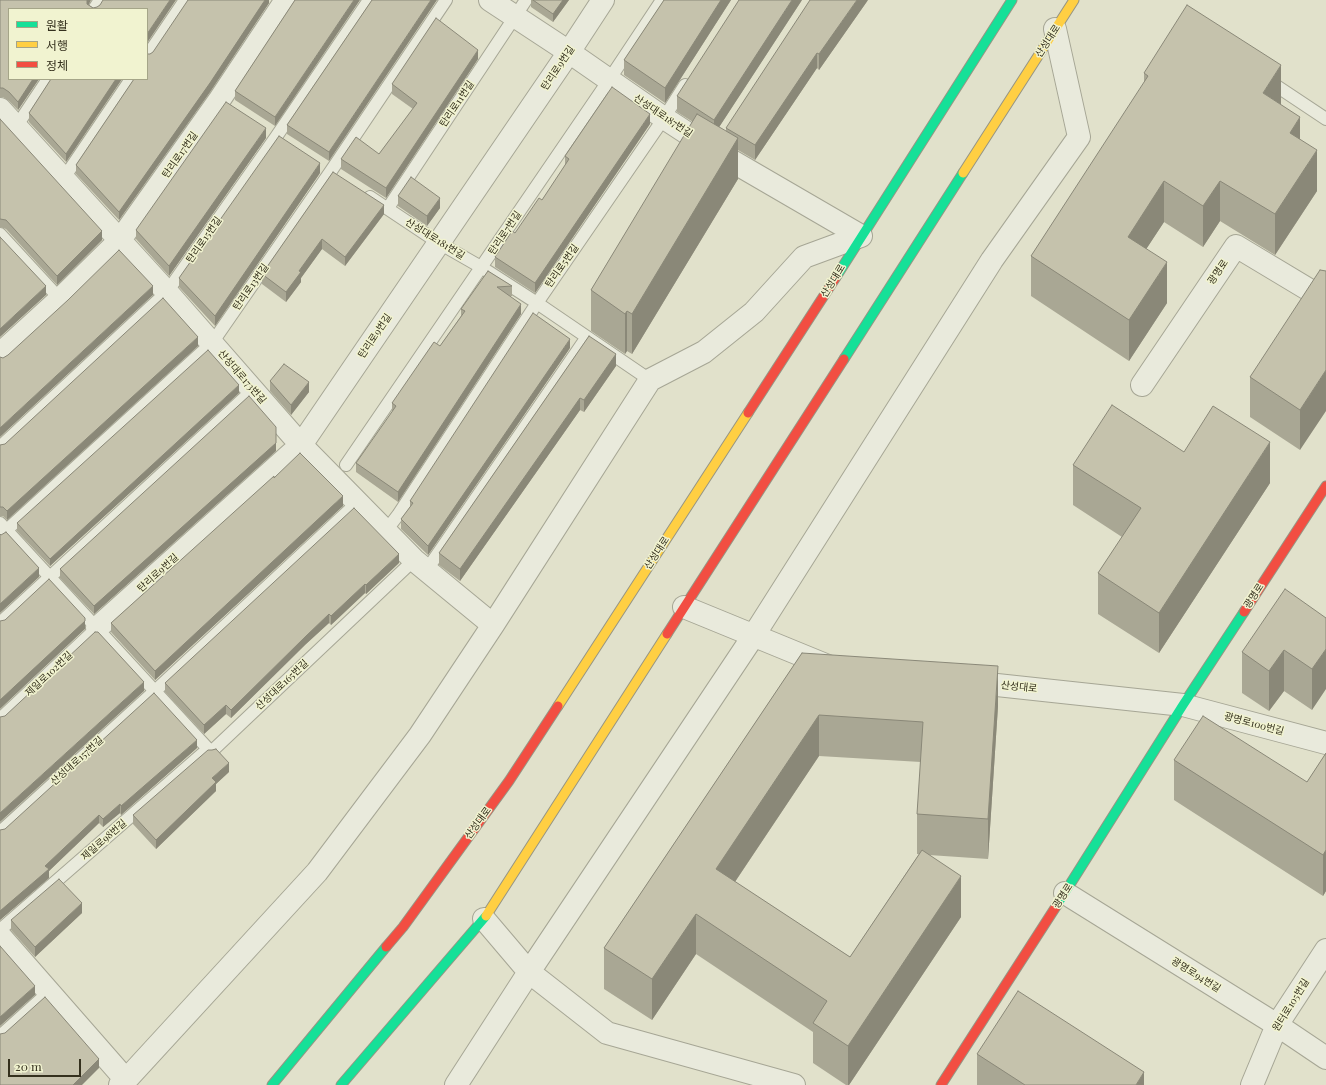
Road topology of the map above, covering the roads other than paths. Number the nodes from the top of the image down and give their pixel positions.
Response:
1 (185, 0) edge
2 (369, 0) edge
3 (446, 0) edge
4 (490, 0) edge
5 (603, 0) edge
6 (662, 0) edge
7 (1012, 0) edge
8 (1074, 0) edge
9 (284, 1) edge
10 (521, 8) edge
11 (1055, 29) junction
12 (569, 52) junction
13 (148, 55) edge
14 (694, 72) edge
15 (1262, 77) edge
16 (47, 80) edge
17 (130, 80) edge
18 (609, 80) junction
19 (0, 109) edge
20 (664, 118) junction
21 (1326, 119) edge
22 (16, 127) junction
23 (264, 128) edge
24 (276, 137) junction
25 (288, 144) edge
26 (319, 164) edge
27 (331, 171) junction
28 (64, 178) junction
29 (343, 180) edge
30 (363, 192) edge
31 (388, 208) junction
32 (0, 234) edge
33 (861, 236) junction
34 (120, 240) junction
35 (438, 243) junction
36 (481, 267) junction
37 (167, 292) junction
38 (60, 299) junction
39 (1326, 300) edge
40 (537, 303) junction
41 (587, 337) junction
42 (212, 343) junction
43 (0, 353) edge
44 (650, 380) junction
45 (1142, 385) dead end
46 (253, 390) junction
47 (301, 444) junction
48 (0, 447) edge
49 (346, 465) dead end
50 (1326, 486) edge
51 (357, 503) junction
52 (2, 530) edge
53 (385, 532) junction
54 (420, 566) junction
55 (50, 577) junction
56 (684, 607) junction
57 (0, 623) edge
58 (493, 625) junction
59 (97, 628) junction
60 (754, 635) junction
61 (851, 668) edge
62 (953, 680) edge
63 (155, 691) junction
64 (1183, 705) junction
65 (0, 719) edge
66 (1326, 743) edge
67 (208, 749) junction
68 (0, 832) edge
69 (1065, 893) junction
70 (484, 919) junction
71 (0, 930) edge
72 (0, 936) edge
73 (1326, 950) edge
74 (529, 972) junction
75 (49, 992) junction
76 (1277, 1025) junction
77 (0, 1036) edge
78 (1326, 1058) edge
79 (123, 1082) edge
80 (272, 1085) edge
81 (341, 1085) edge
82 (456, 1085) edge
83 (794, 1085) edge
84 (941, 1085) edge
85 (1252, 1085) edge

1 - 13 lane
2 - 24 lane, 탄리로15번길
3 - 27 lane, 탄리로13번길
4 - 10 street, 산성대로187번길
5 - 12 street, 탄리로9번길
6 - 18 lane, 탄리로7번길
7 - 33 main road, 산성대로
8 - 11 main road, 산성대로
9 - 34 street, 탄리로17번길
10 - 12 street, 산성대로187번길
10 - 31 lane, 탄리로11번길
11 - 56 main road, 산성대로
11 - 60 street
12 - 18 street, 산성대로187번길
12 - 35 street, 탄리로9번길
14 - 20 lane, 탄리로5번길
15 - 21 lane
16 - 22 lane
17 - 28 lane
18 - 20 street, 산성대로187번길
18 - 36 lane, 탄리로7번길
19 - 22 street, 산성대로173번길
20 - 33 street, 산성대로187번길
20 - 40 lane, 탄리로5번길
22 - 28 street, 산성대로173번길
23 - 24 lane
24 - 25 lane
24 - 37 lane, 탄리로15번길
26 - 27 lane
27 - 29 lane
27 - 42 lane, 탄리로13번길
28 - 34 street, 산성대로173번길
30 - 31 lane, 산성대로181번길
31 - 35 lane, 산성대로181번길
32 - 38 lane
33 - 44 street
33 - 80 main road, 산성대로
34 - 37 street, 산성대로173번길
34 - 38 street, 탄리로17번길
35 - 36 lane, 산성대로181번길
35 - 47 street, 탄리로9번길
36 - 40 lane, 산성대로181번길
36 - 49 lane, 탄리로7번길
37 - 42 street, 산성대로173번길
37 - 48 lane, 탄리로15번길
38 - 43 street, 탄리로17번길
39 - 45 street, 광명로
40 - 41 lane, 산성대로181번길
40 - 53 lane, 탄리로5번길
41 - 44 lane, 산성대로181번길
41 - 54 lane
42 - 46 street, 산성대로173번길
42 - 52 lane, 탄리로13번길
44 - 58 street
46 - 47 street, 산성대로173번길
46 - 55 lane
47 - 51 street, 산성대로173번길
47 - 59 street, 탄리로9번길
50 - 64 main road, 광명로
51 - 53 street, 산성대로173번길
51 - 63 lane
52 - 55 lane
53 - 54 street, 산성대로173번길
54 - 58 street, 산성대로173번길
54 - 67 lane, 산성대로165번길
55 - 57 lane
55 - 59 lane
56 - 60 street
56 - 70 main road, 산성대로
58 - 79 street
59 - 63 lane
59 - 65 lane, 제일로102번길
60 - 61 street
60 - 74 street
62 - 64 street, 산성대로
63 - 67 lane
63 - 68 lane, 산성대로157번길
64 - 66 street, 광명로100번길
64 - 69 main road, 광명로
67 - 71 lane, 제일로98번길
69 - 76 street, 광명로94번길
69 - 84 main road, 광명로
70 - 74 street
70 - 81 main road, 산성대로
72 - 75 street
73 - 76 street, 원터로105번길
74 - 82 street
74 - 83 street
75 - 77 lane
75 - 79 street
76 - 78 street, 광명로94번길
76 - 85 street, 원터로105번길

